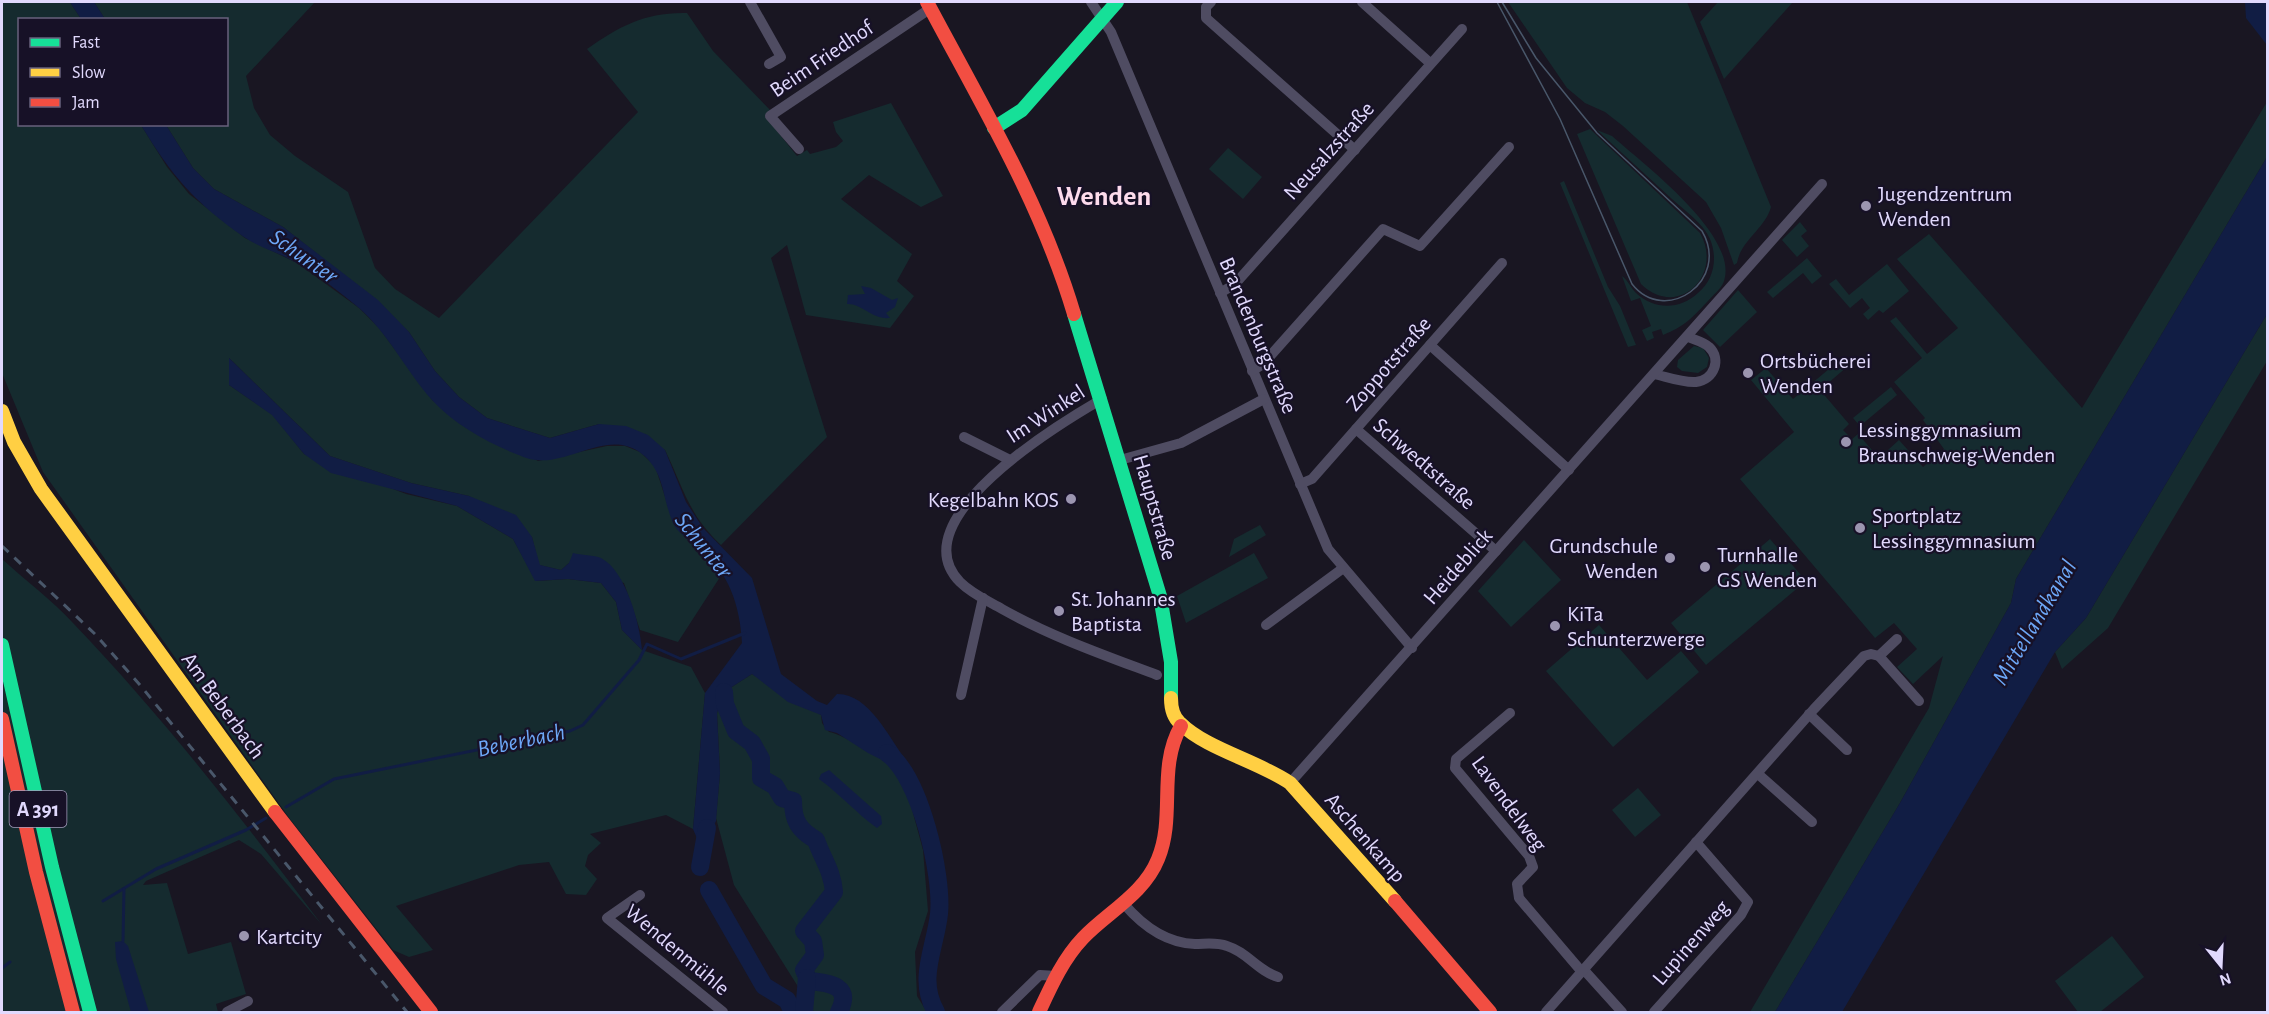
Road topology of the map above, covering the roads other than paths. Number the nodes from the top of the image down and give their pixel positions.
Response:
1 (750, 2) edge
2 (1090, 2) edge
3 (1117, 2) edge
4 (1211, 2) edge
5 (1363, 2) edge
6 (929, 5) edge
7 (1101, 18) junction
8 (1462, 29) dead end
9 (1431, 63) junction
10 (769, 64) dead end
11 (994, 128) junction
12 (1509, 147) dead end
13 (799, 149) dead end
14 (1355, 150) junction
15 (1821, 184) dead end
16 (1502, 263) dead end
17 (1220, 293) junction
18 (1688, 337) junction
19 (1430, 345) junction
20 (1252, 371) junction
21 (1654, 374) junction
22 (1102, 399) junction
23 (1264, 399) junction
24 (2, 411) edge
25 (1356, 429) junction
26 (964, 437) dead end
27 (1010, 460) junction
28 (1120, 460) junction
29 (1569, 470) junction
30 (1300, 484) junction
31 (1496, 551) junction
32 (1342, 569) junction
33 (982, 598) junction
34 (1266, 625) dead end
35 (1897, 639) dead end
36 (2, 645) edge
37 (1412, 648) junction
38 (1879, 657) junction
39 (1157, 675) dead end
40 (961, 695) dead end
41 (1919, 700) dead end
42 (1510, 712) dead end
43 (1809, 714) junction
44 (2, 719) edge
45 (1181, 726) junction
46 (1847, 750) dead end
47 (1758, 774) junction
48 (1290, 783) junction
49 (1812, 822) dead end
50 (1696, 842) junction
51 (640, 895) dead end
52 (1124, 904) junction
53 (1583, 971) junction
54 (1056, 976) junction
55 (1278, 977) dead end
56 (248, 1001) dead end
57 (73, 1012) edge
58 (92, 1012) edge
59 (227, 1012) edge
60 (431, 1012) edge
61 (723, 1012) edge
62 (1002, 1012) edge
63 (1039, 1012) edge
64 (1490, 1012) edge
65 (1546, 1012) edge
66 (1622, 1012) edge
67 (1654, 1012) edge

1 - 10 street
2 - 7 street, Brandenburgstraße
3 - 7 main road
4 - 14 street
5 - 9 street
6 - 11 main road, Hauptstraße
6 - 13 street, Beim Friedhof
7 - 11 main road
7 - 17 street, Brandenburgstraße
8 - 9 street, Neusalzstraße
9 - 14 street, Neusalzstraße
11 - 22 main road, Hauptstraße
12 - 20 street
14 - 17 street, Neusalzstraße
15 - 18 street, Heideblick
16 - 19 street, Zoppotstraße
17 - 20 street, Brandenburgstraße
18 - 21 street, Heideblick
18 - 21 street
19 - 25 street, Zoppotstraße
19 - 29 street
20 - 23 street, Brandenburgstraße
21 - 29 street, Heideblick
22 - 27 street, Im Winkel
22 - 28 main road, Hauptstraße
23 - 28 street
23 - 30 street, Brandenburgstraße
24 - 60 main road, Am Beberbach
25 - 30 street, Zoppotstraße
25 - 31 street, Schwedtstraße
26 - 27 street, Im Winkel
27 - 33 street, Im Winkel
28 - 45 main road, Hauptstraße
29 - 31 street, Heideblick
30 - 32 street, Brandenburgstraße
31 - 37 street, Heideblick
32 - 34 street
32 - 37 street, Brandenburgstraße
33 - 39 street, Im Winkel
33 - 40 street
35 - 38 street
36 - 58 main road, A 391
37 - 48 street, Heideblick
38 - 41 street
38 - 43 street
42 - 53 street, Lavendelweg
43 - 46 street
43 - 47 street
44 - 57 main road, A 391
45 - 48 main road, Aschenkamp
45 - 52 main road
47 - 49 street
47 - 50 street
48 - 64 main road, Aschenkamp
50 - 53 street
50 - 67 street, Lupinenweg
51 - 61 street, Wendenmühle
52 - 54 main road
52 - 55 street
53 - 65 street
53 - 66 street
54 - 62 street
54 - 63 main road
56 - 59 street

